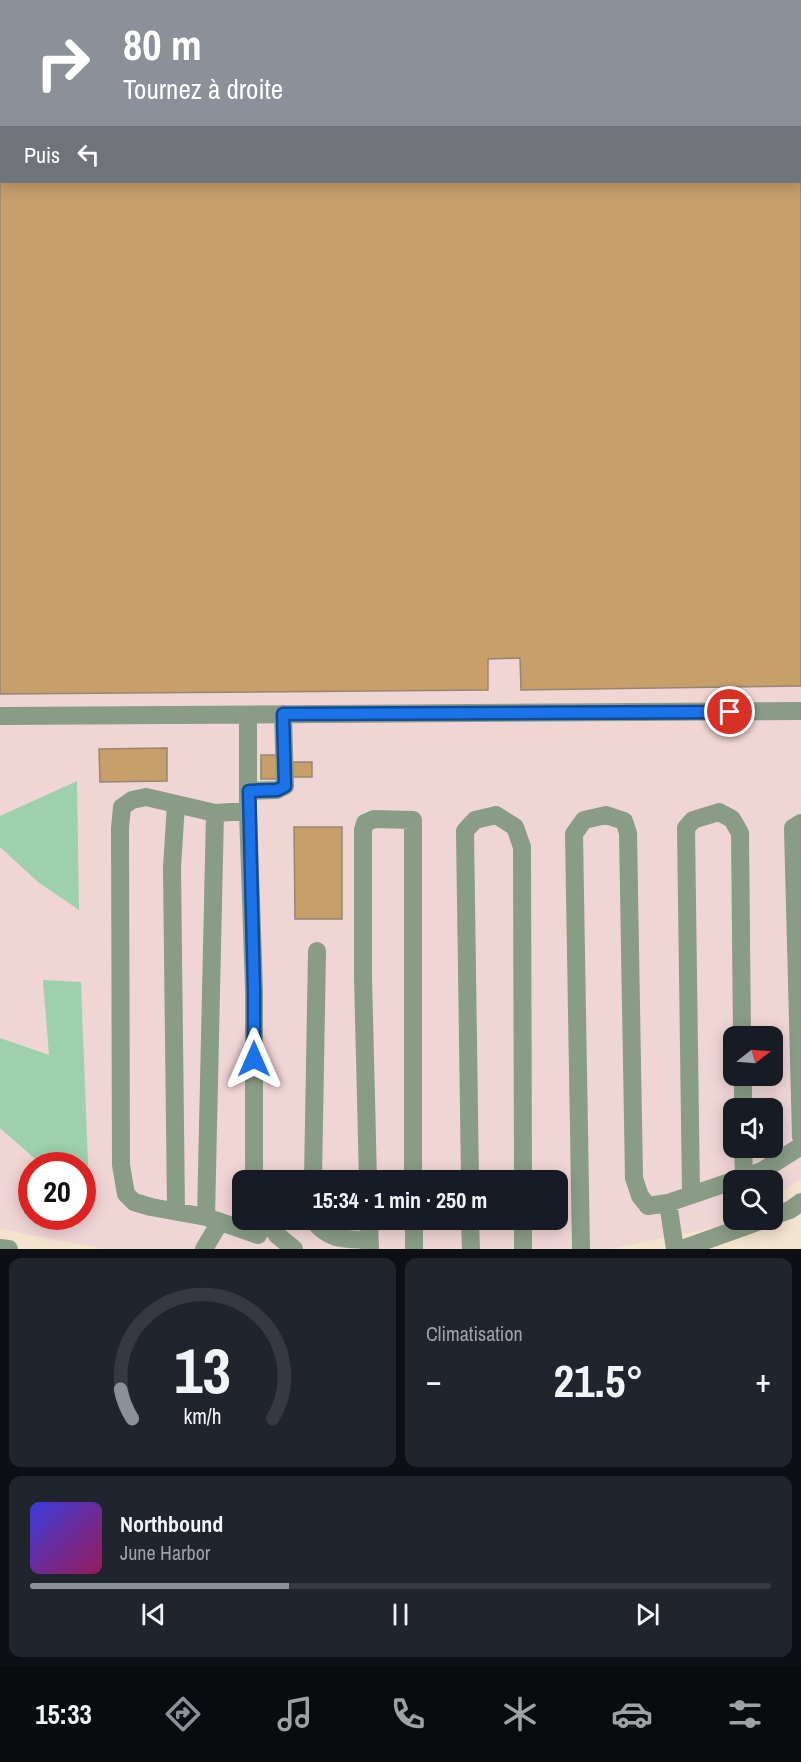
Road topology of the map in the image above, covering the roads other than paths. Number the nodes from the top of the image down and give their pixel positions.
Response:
1 (801, 711) edge
2 (283, 714) junction
3 (248, 715) junction
4 (0, 716) edge
5 (249, 791) junction
6 (176, 804) junction
7 (248, 812) junction
8 (215, 813) junction
9 (801, 823) edge
10 (317, 951) dead end
11 (742, 1026) edge
12 (801, 1137) edge
13 (801, 1146) edge
14 (254, 1170) edge
15 (313, 1170) edge
16 (368, 1170) edge
17 (413, 1170) edge
18 (470, 1170) edge
19 (523, 1170) edge
20 (764, 1170) edge
21 (723, 1183) edge
22 (691, 1194) junction
23 (668, 1203) junction
24 (176, 1210) junction
25 (213, 1219) junction
26 (321, 1230) edge
27 (414, 1230) edge
28 (470, 1230) edge
29 (523, 1230) edge
30 (735, 1230) edge
31 (261, 1231) edge
32 (369, 1244) edge
33 (0, 1248) edge
34 (9, 1249) edge
35 (204, 1249) edge
36 (294, 1249) edge
37 (414, 1249) edge
38 (471, 1249) edge
39 (523, 1249) edge
40 (581, 1249) edge
41 (675, 1249) edge
42 (682, 1249) edge

1 - 2 lane
2 - 3 lane
2 - 5 lane
3 - 4 lane
3 - 5 lane
5 - 7 lane
6 - 8 lane
6 - 24 lane
6 - 24 lane
7 - 8 lane
7 - 14 lane
8 - 25 lane
9 - 12 lane
10 - 15 lane
11 - 22 lane
13 - 20 lane
16 - 17 lane
18 - 19 lane
21 - 22 lane
22 - 23 lane
23 - 40 lane
23 - 41 lane
24 - 25 lane
25 - 31 lane
25 - 35 lane
26 - 32 lane
27 - 37 lane
28 - 38 lane
29 - 39 lane
30 - 42 lane
31 - 36 lane
33 - 34 lane

